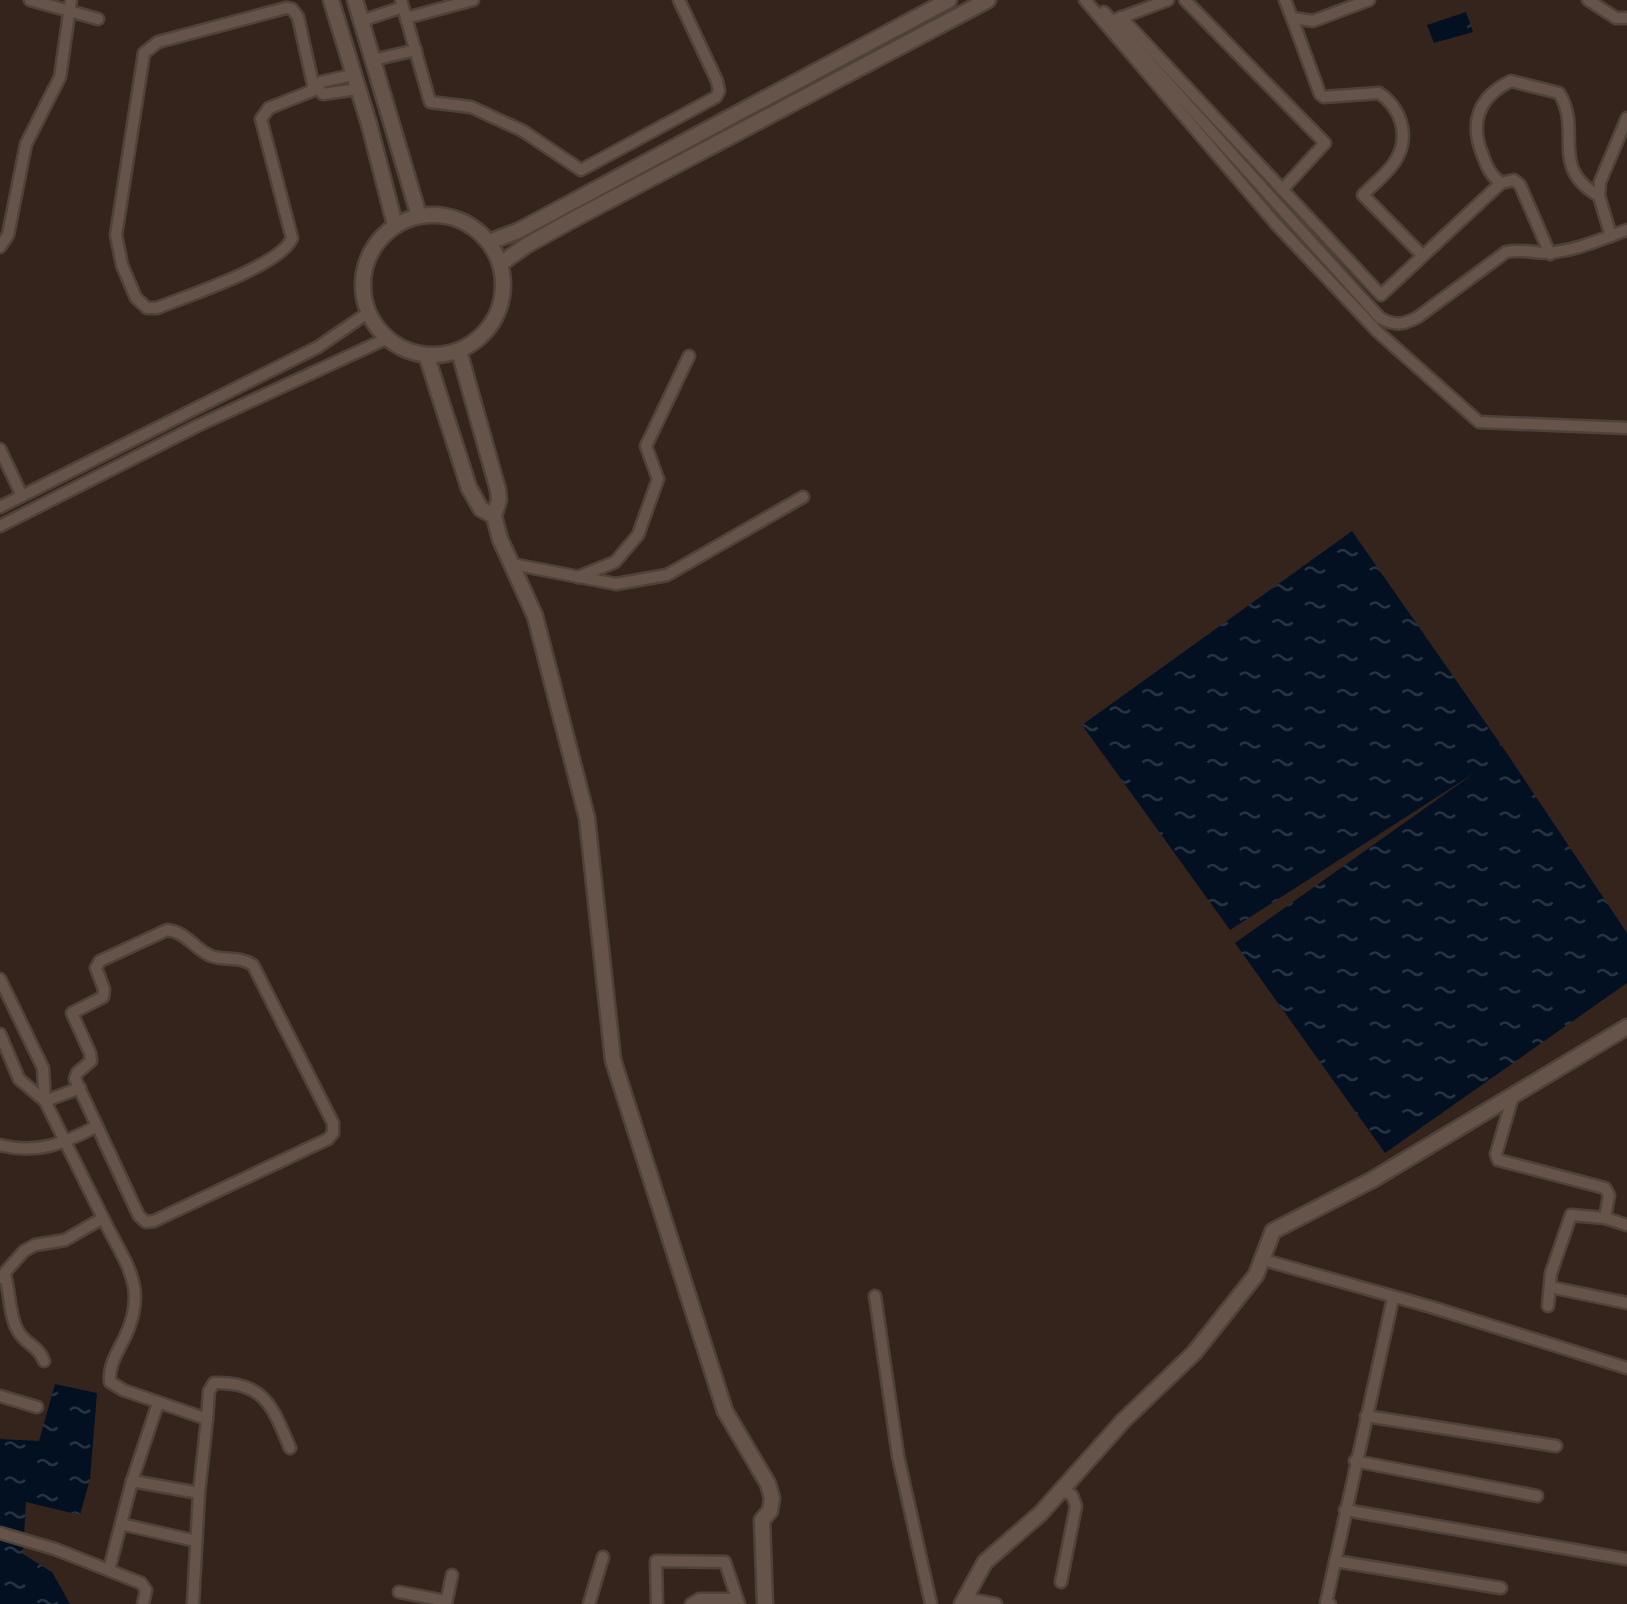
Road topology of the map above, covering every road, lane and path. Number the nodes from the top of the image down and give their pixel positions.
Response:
1 (30, 0) edge
2 (331, 0) edge
3 (355, 0) edge
4 (472, 0) edge
5 (679, 0) edge
6 (948, 0) edge
7 (988, 0) edge
8 (1085, 0) edge
9 (1093, 0) edge
10 (1168, 0) edge
11 (1185, 0) edge
12 (1285, 0) edge
13 (1370, 0) edge
14 (1588, 0) edge
15 (70, 5) edge
16 (404, 8) edge
17 (1292, 18) junction
18 (1627, 18) edge
19 (98, 19) dead end
20 (1116, 19) junction
21 (361, 21) junction
22 (416, 50) junction
23 (372, 60) junction
24 (355, 82) junction
25 (315, 90) junction
26 (1627, 118) edge
27 (665, 126) junction
28 (705, 128) junction
29 (675, 145) junction
30 (713, 146) junction
31 (1500, 183) junction
32 (1282, 190) junction
33 (1600, 196) junction
34 (419, 216) junction
35 (395, 225) junction
36 (1627, 230) edge
37 (1612, 236) junction
38 (489, 242) junction
39 (0, 247) edge
40 (1550, 254) junction
41 (1423, 256) junction
42 (500, 264) junction
43 (369, 312) junction
44 (388, 338) junction
45 (318, 347) junction
46 (459, 351) junction
47 (689, 356) dead end
48 (426, 357) junction
49 (326, 366) junction
50 (1627, 428) edge
51 (0, 449) edge
52 (36, 489) junction
53 (22, 496) junction
54 (803, 497) dead end
55 (43, 504) junction
56 (0, 507) edge
57 (494, 516) junction
58 (0, 526) edge
59 (512, 564) junction
60 (577, 577) junction
61 (0, 979) edge
62 (1627, 1027) edge
63 (0, 1034) edge
64 (80, 1088) junction
65 (1513, 1096) junction
66 (45, 1100) junction
67 (97, 1126) junction
68 (66, 1142) junction
69 (0, 1145) edge
70 (102, 1218) junction
71 (1606, 1218) junction
72 (1627, 1225) edge
73 (1264, 1260) junction
74 (2, 1276) edge
75 (1550, 1287) junction
76 (875, 1296) dead end
77 (1393, 1298) junction
78 (1627, 1303) edge
79 (1548, 1306) dead end
80 (44, 1361) dead end
81 (1627, 1368) edge
82 (0, 1396) edge
83 (158, 1403) junction
84 (38, 1408) dead end
85 (1366, 1416) junction
86 (208, 1418) junction
87 (1556, 1446) dead end
88 (290, 1448) dead end
89 (1356, 1461) junction
90 (132, 1481) junction
91 (1061, 1491) junction
92 (199, 1493) junction
93 (1537, 1496) dead end
94 (1345, 1510) junction
95 (122, 1524) junction
96 (0, 1533) edge
97 (196, 1541) junction
98 (603, 1557) dead end
99 (1627, 1559) edge
100 (1334, 1561) junction
101 (109, 1570) junction
102 (452, 1575) dead end
103 (1061, 1582) dead end
104 (1501, 1588) dead end
105 (399, 1592) dead end
106 (963, 1601) edge
107 (738, 1602) edge
108 (446, 1603) edge
109 (143, 1604) edge
110 (193, 1604) edge
111 (589, 1604) edge
112 (657, 1604) edge
113 (691, 1604) edge
114 (765, 1604) edge
115 (932, 1604) edge
116 (996, 1604) edge
117 (1330, 1604) edge

1 - 15 street
2 - 24 street
3 - 21 street
4 - 16 street
5 - 27 street
6 - 28 street
7 - 30 street
8 - 50 street
9 - 20 street
10 - 20 street
11 - 32 street
12 - 17 street
13 - 17 street
14 - 18 street
15 - 19 street
15 - 39 street
16 - 21 street
16 - 22 street
17 - 41 street
20 - 32 street
20 - 40 street
21 - 23 street
22 - 23 street
22 - 27 street
23 - 34 street
24 - 25 street
24 - 35 street
25 - 25 street
26 - 33 street
27 - 29 street
28 - 29 street
28 - 30 street
29 - 38 street
30 - 42 street
31 - 33 street
31 - 40 street
31 - 41 street
32 - 41 street
33 - 37 street
34 - 35 street
34 - 38 street
35 - 43 street
36 - 37 street
37 - 40 street
38 - 42 street
42 - 46 street
43 - 44 street
43 - 45 street
44 - 48 street
44 - 49 street
45 - 49 street
45 - 52 street
46 - 48 street
46 - 57 street
47 - 60 street
48 - 57 street
49 - 55 street
51 - 53 street
52 - 53 street
52 - 55 street
53 - 56 street
54 - 60 street
55 - 58 street
57 - 59 street
59 - 60 street
59 - 114 street
61 - 66 street
62 - 65 street
63 - 66 street
64 - 66 street
64 - 67 street
64 - 67 street
65 - 71 street
65 - 73 street
66 - 68 street
67 - 68 street
68 - 69 street
68 - 70 street
70 - 74 street
70 - 83 street
71 - 72 street
71 - 75 street
73 - 77 street
73 - 91 street
74 - 80 street
75 - 78 street
75 - 79 street
76 - 115 street
77 - 81 street
77 - 85 street
82 - 84 street
83 - 86 street
83 - 90 street
85 - 87 street
85 - 89 street
86 - 88 street
86 - 92 street
89 - 93 street
89 - 94 street
90 - 92 street
90 - 95 street
91 - 103 street
91 - 106 street
92 - 97 street
94 - 99 street
94 - 100 street
95 - 97 street
95 - 101 street
96 - 101 street
97 - 110 street
98 - 111 street
100 - 104 street
100 - 117 street
101 - 109 street
102 - 108 street
105 - 108 street
106 - 116 street
107 - 112 street
107 - 113 street

